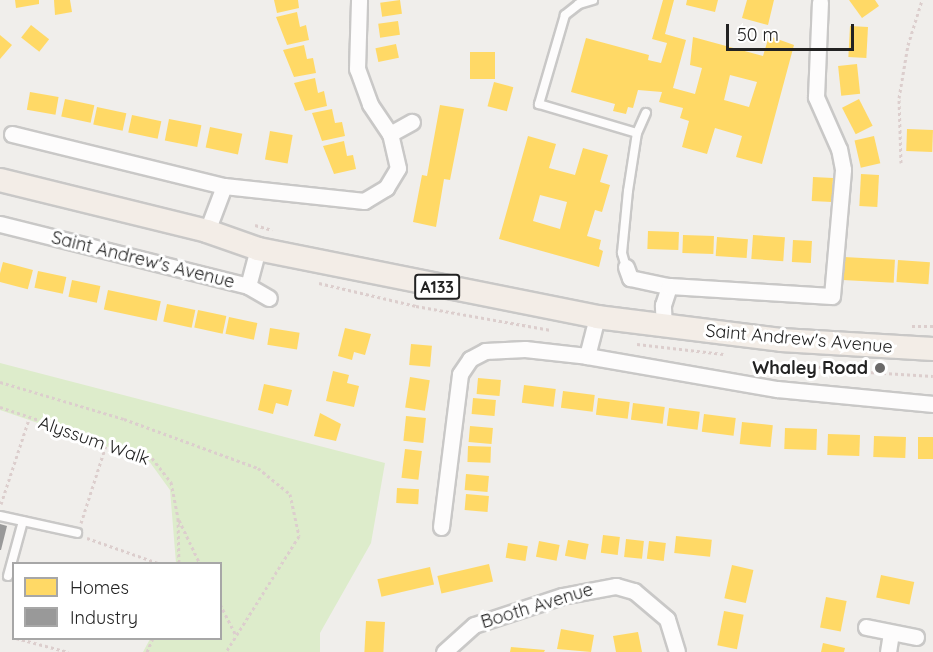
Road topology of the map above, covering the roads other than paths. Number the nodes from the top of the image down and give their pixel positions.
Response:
1 (359, 0) edge
2 (593, 0) edge
3 (825, 10) dead end
4 (646, 113) dead end
5 (412, 122) dead end
6 (12, 134) dead end
7 (390, 134) junction
8 (637, 134) junction
9 (0, 180) edge
10 (224, 186) junction
11 (0, 224) edge
12 (207, 231) junction
13 (258, 249) junction
14 (626, 267) joint
15 (248, 286) junction
16 (669, 286) junction
17 (269, 298) dead end
18 (597, 316) junction
19 (664, 327) junction
20 (933, 349) edge
21 (587, 356) junction
22 (933, 404) edge
23 (0, 516) edge
24 (23, 521) junction
25 (441, 527) dead end
26 (77, 533) road end
27 (8, 576) dead end
28 (866, 627) dead end
29 (891, 633) junction
30 (916, 637) dead end
31 (444, 652) edge
32 (677, 652) edge
33 (888, 652) edge

1 - 7 street
2 - 8 lane
3 - 16 street
4 - 8 lane
5 - 7 street
6 - 10 street
7 - 10 street
8 - 14 lane
9 - 12 main road, Saint Andrew's Avenue / A133
10 - 12 street
11 - 15 street, Saint Andrew's Avenue
12 - 13 main road, Saint Andrew's Avenue / A133
13 - 15 street, Saint Andrew's Avenue
13 - 18 main road, Saint Andrew's Avenue / A133
14 - 16 street
15 - 17 street
16 - 19 street
18 - 19 main road, Saint Andrew's Avenue / A133
18 - 21 street
19 - 20 main road, Saint Andrew's Avenue / A133
21 - 22 street
21 - 25 street
23 - 24 lane
24 - 26 lane
24 - 27 lane
28 - 29 street
29 - 30 street
29 - 33 street
31 - 32 street, Booth Avenue

